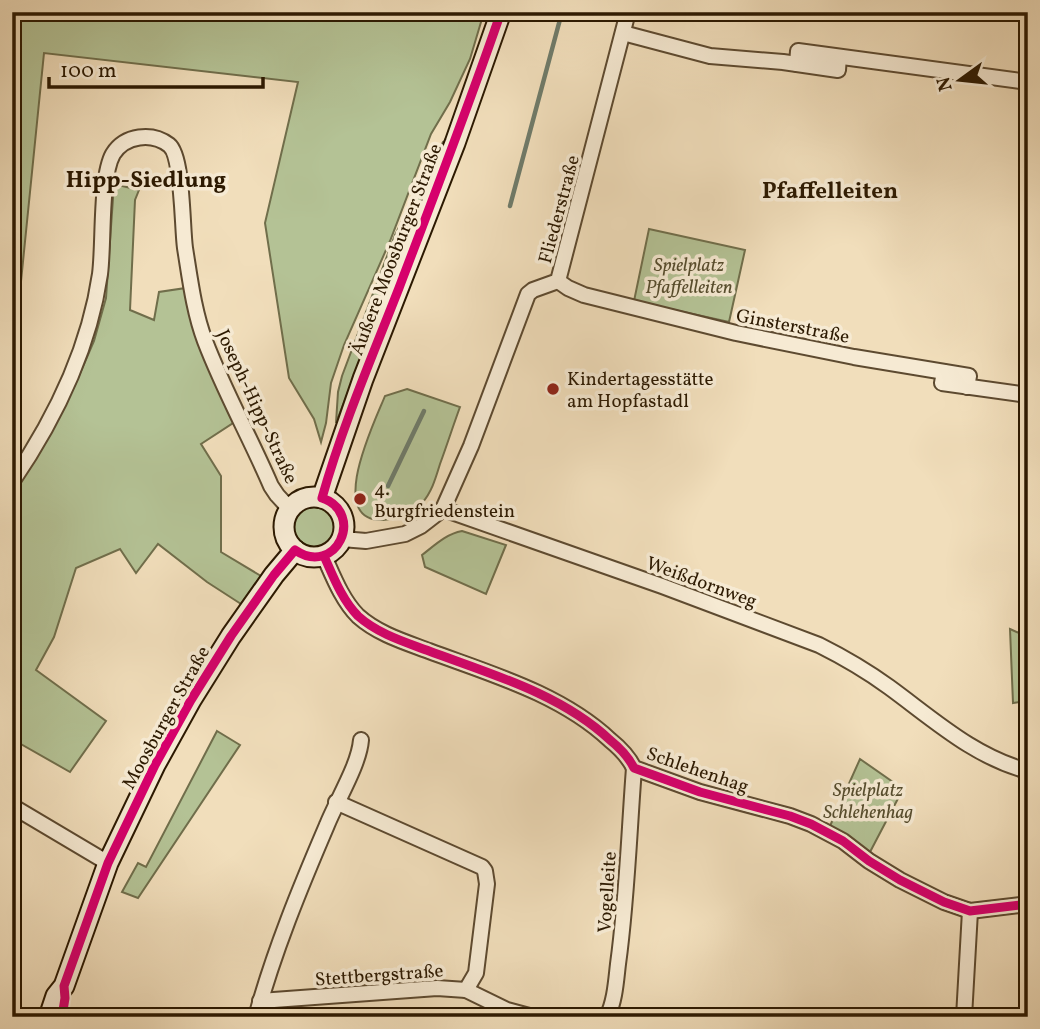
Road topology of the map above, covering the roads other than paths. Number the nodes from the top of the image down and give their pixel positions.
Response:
1 (501, 12) edge
2 (628, 12) edge
3 (623, 33) junction
4 (1028, 82) edge
5 (558, 281) junction
6 (1028, 396) edge
7 (12, 482) edge
8 (322, 498) junction
9 (290, 509) junction
10 (443, 509) junction
11 (342, 539) junction
12 (295, 551) junction
13 (324, 556) junction
14 (361, 740) dead end
15 (634, 768) junction
16 (1028, 771) edge
17 (336, 802) junction
18 (12, 806) edge
19 (108, 863) junction
20 (1028, 904) edge
21 (970, 911) junction
22 (64, 986) junction
23 (466, 990) junction
24 (260, 1001) junction
25 (49, 1017) edge
26 (62, 1017) edge
27 (256, 1017) edge
28 (533, 1017) edge
29 (607, 1017) edge
30 (964, 1017) edge

1 - 8 street, Äußere Moosburger Straße
2 - 3 street, Fliederstraße
3 - 4 street
3 - 5 street, Fliederstraße
5 - 6 street, Ginsterstraße
5 - 10 street, Fliederstraße
7 - 9 street, Joseph-Hipp-Straße
8 - 9 street
8 - 11 street
9 - 12 street
10 - 11 street
10 - 16 street, Weißdornweg
11 - 13 street
12 - 13 street
12 - 19 street, Moosburger Straße
13 - 15 street, Schlehenhag
14 - 17 street
15 - 21 street, Schlehenhag
15 - 29 street, Vogelleite
17 - 23 street, Stettbergstraße
17 - 24 street
18 - 19 street
19 - 22 street, Moosburger Straße
20 - 21 street, Schlehenhag
21 - 30 street
22 - 25 street, Moosburger Straße
22 - 26 street, Moosburger Straße
23 - 24 street, Stettbergstraße
23 - 28 street
24 - 27 street

